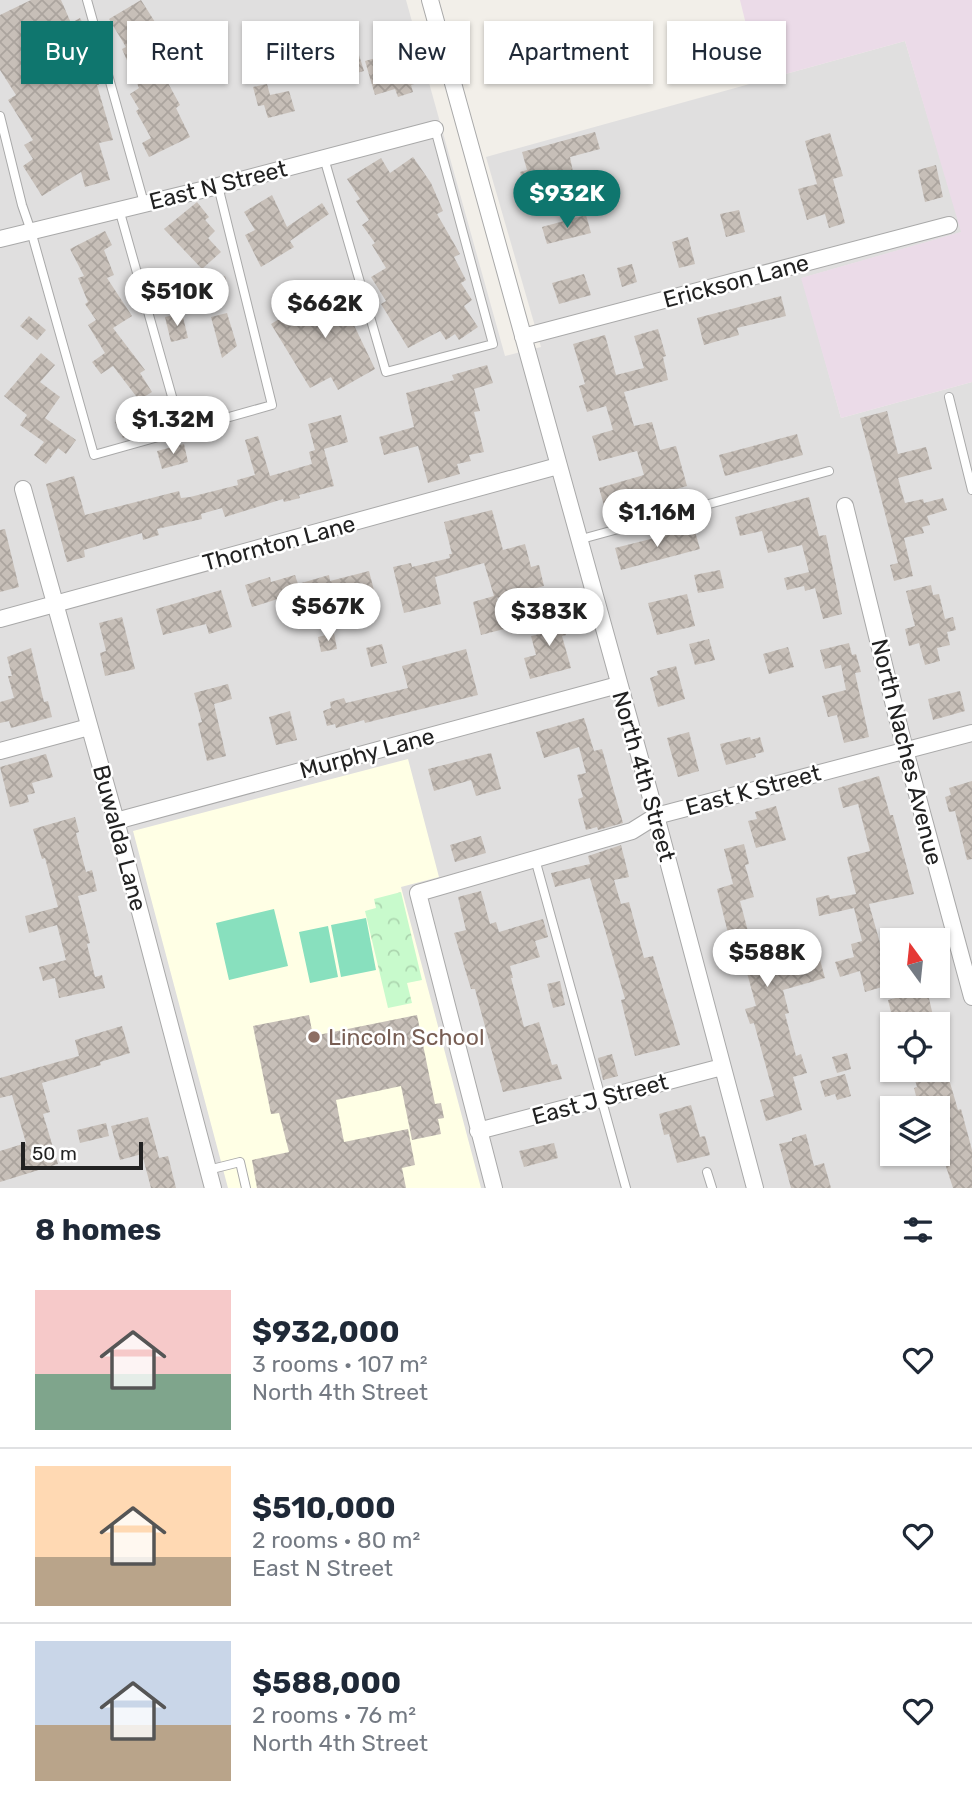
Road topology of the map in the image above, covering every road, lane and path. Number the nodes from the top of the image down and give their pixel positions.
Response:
1 (88, 0) edge
2 (430, 0) edge
3 (0, 116) edge
4 (435, 129) joint
5 (324, 158) junction
6 (218, 186) junction
7 (144, 203) junction
8 (119, 209) junction
9 (949, 225) dead end
10 (31, 230) junction
11 (0, 239) edge
12 (523, 337) junction
13 (949, 397) dead end
14 (182, 432) junction
15 (558, 466) junction
16 (829, 471) dead end
17 (23, 489) dead end
18 (972, 490) edge
19 (845, 506) dead end
20 (578, 540) junction
21 (55, 605) junction
22 (0, 619) edge
23 (618, 685) junction
24 (89, 727) junction
25 (972, 733) edge
26 (905, 750) junction
27 (0, 751) edge
28 (656, 816) junction
29 (116, 821) junction
30 (535, 859) junction
31 (972, 997) edge
32 (722, 1067) junction
33 (600, 1099) junction
34 (478, 1131) junction
35 (208, 1170) junction
36 (708, 1172) dead end
37 (213, 1188) edge
38 (246, 1188) edge
39 (494, 1188) edge
40 (626, 1188) edge
41 (712, 1188) edge
42 (755, 1188) edge

1 - 7 lane
2 - 12 street, North 4th Street
3 - 10 lane
4 - 5 street, East N Street
4 - 5 lane
5 - 6 street, East N Street
6 - 7 street, East N Street
6 - 14 lane
7 - 8 street, East N Street
8 - 10 street, East N Street
8 - 14 lane
9 - 12 street, Erickson Lane
10 - 11 street, East N Street
10 - 14 lane
12 - 15 street, North 4th Street
13 - 18 lane
15 - 20 street, North 4th Street
15 - 21 street, Thornton Lane
16 - 20 lane
17 - 21 street, Buwalda Lane
19 - 26 street, North Naches Avenue
20 - 23 street, North 4th Street
21 - 22 street, Thornton Lane
21 - 24 street, Buwalda Lane
23 - 28 street, North 4th Street
23 - 29 street, Murphy Lane
24 - 27 street
24 - 29 street, Buwalda Lane
25 - 26 street, East K Street
26 - 28 street, East K Street
26 - 31 street, North Naches Avenue
28 - 30 street, East K Street
28 - 32 street, North 4th Street
29 - 35 street, Buwalda Lane
30 - 33 lane
30 - 34 street, East K Street
32 - 33 street, East J Street
32 - 42 street, North 4th Street
33 - 34 street, East J Street
33 - 40 lane
34 - 39 street
35 - 37 street, Buwalda Lane
35 - 38 lane
36 - 41 lane

